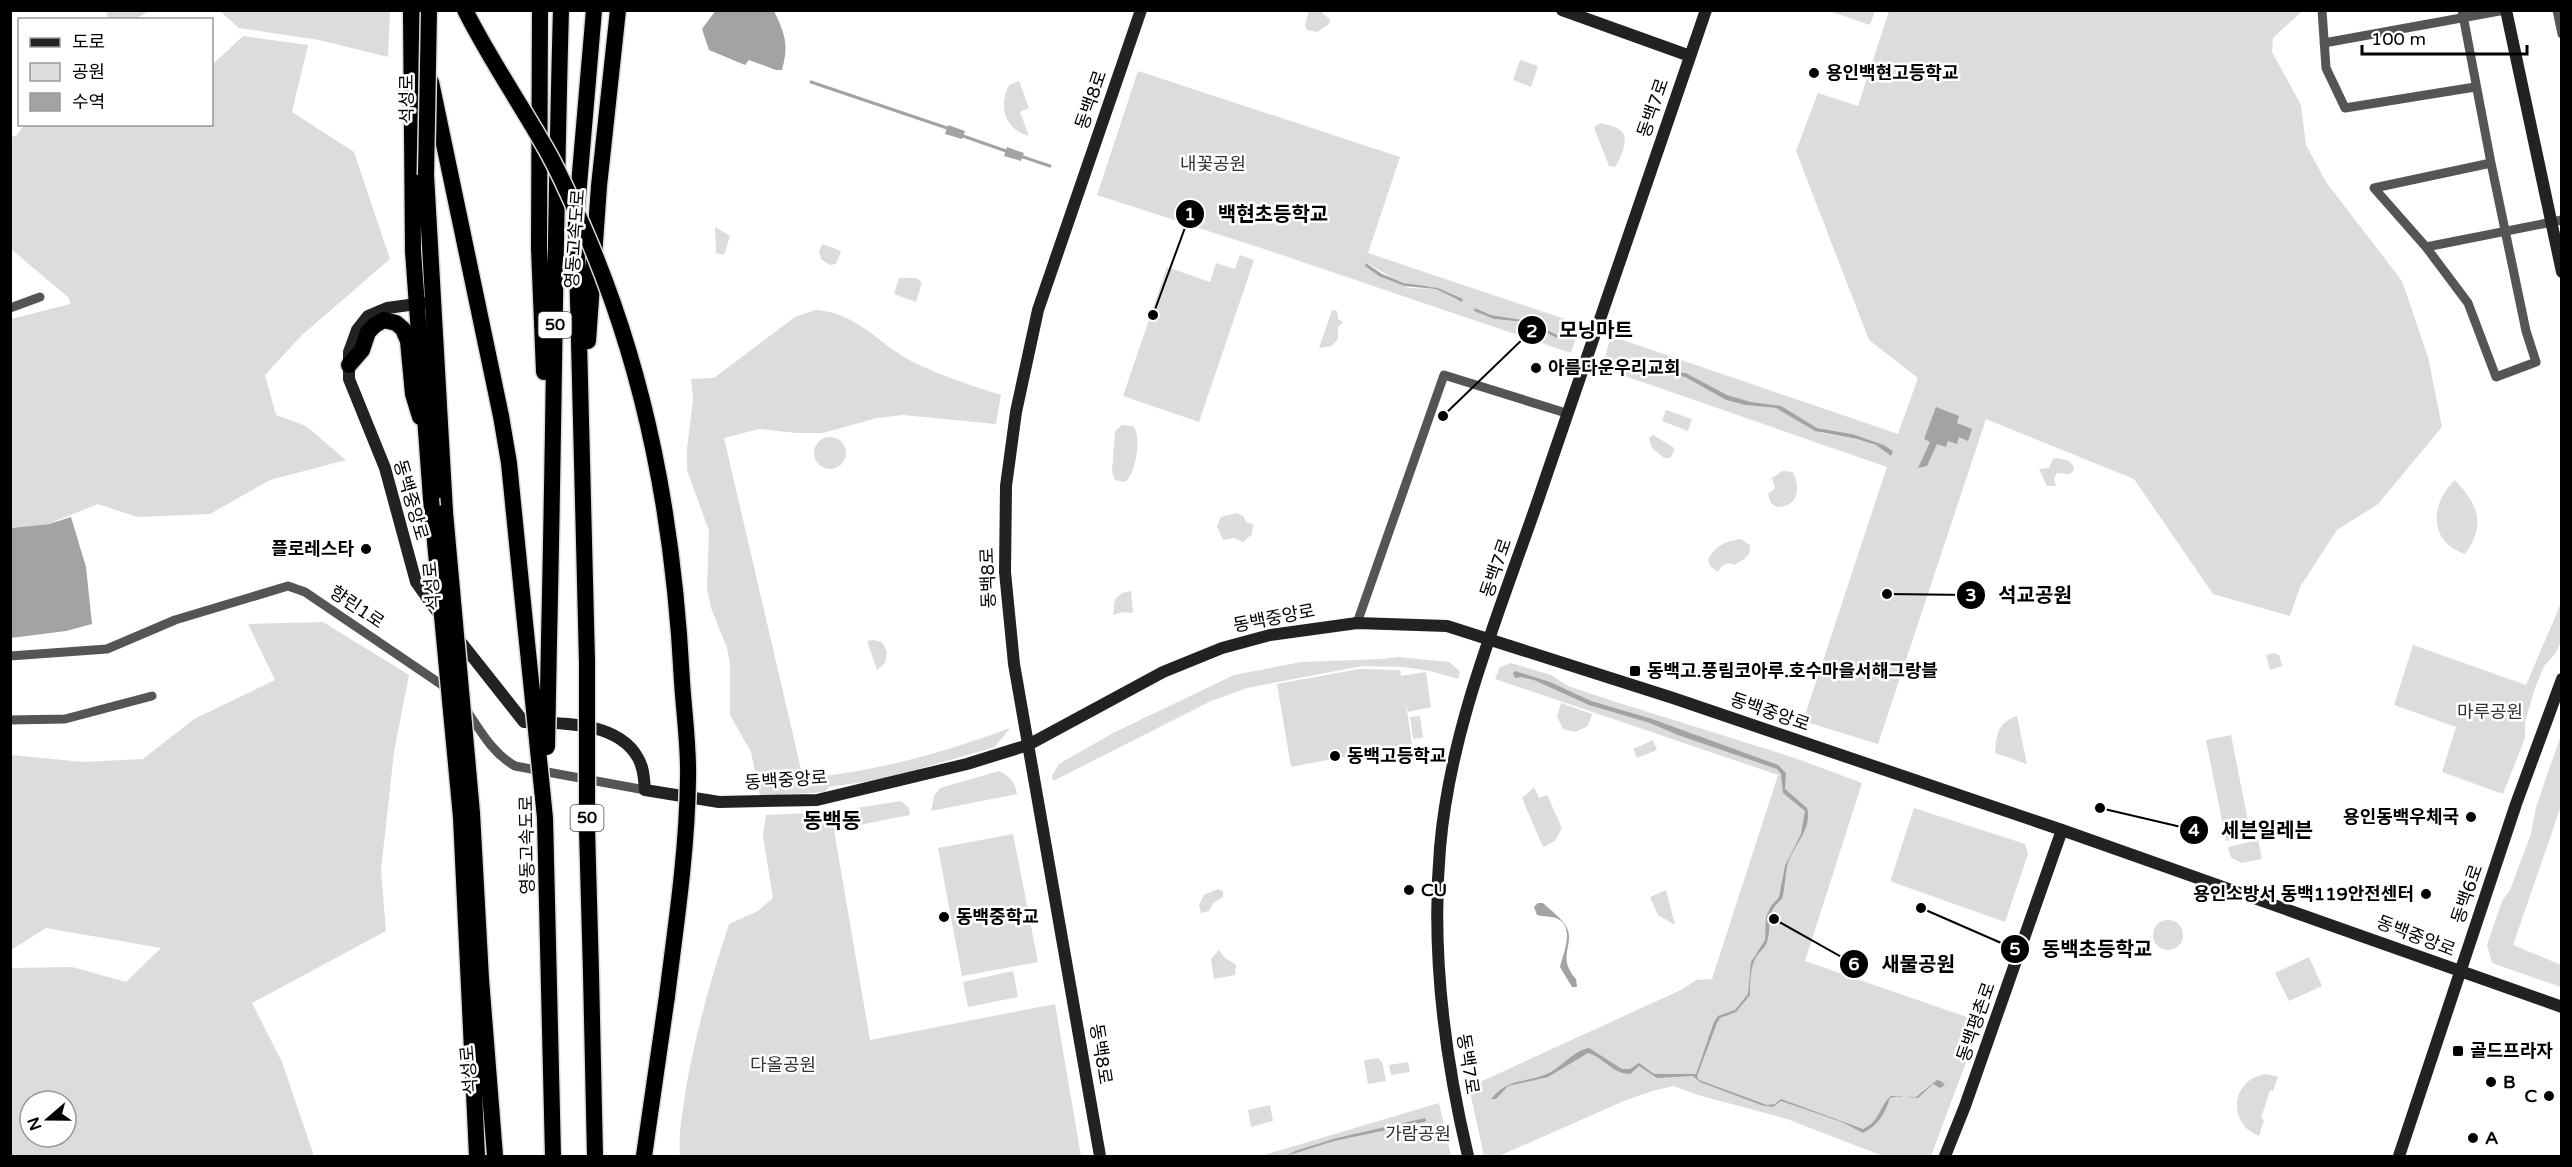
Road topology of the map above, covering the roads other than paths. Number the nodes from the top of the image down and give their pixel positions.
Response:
1 (411, 10) edge
2 (418, 10) edge
3 (429, 10) edge
4 (465, 10) edge
5 (540, 10) edge
6 (561, 10) edge
7 (594, 10) edge
8 (618, 10) edge
9 (1141, 10) edge
10 (1562, 10) edge
11 (1706, 10) edge
12 (2322, 10) edge
13 (2505, 10) edge
14 (2557, 10) edge
15 (2463, 14) edge
16 (2562, 34) edge
17 (2324, 43) junction
18 (1690, 56) junction
19 (2475, 87) junction
20 (2491, 164) junction
21 (419, 175) junction
22 (2556, 221) edge
23 (2504, 231) junction
24 (2426, 247) junction
25 (2562, 272) edge
26 (40, 297) dead end
27 (426, 303) junction
28 (10, 308) edge
29 (349, 365) junction
30 (1566, 413) junction
31 (428, 440) junction
32 (552, 533) junction
33 (582, 543) junction
34 (1357, 623) junction
35 (1490, 640) junction
36 (10, 656) edge
37 (2562, 679) edge
38 (152, 696) dead end
39 (10, 720) edge
40 (1028, 745) junction
41 (645, 790) junction
42 (466, 815) junction
43 (545, 818) junction
44 (2062, 830) junction
45 (2459, 972) junction
46 (2562, 1007) edge
47 (477, 1156) edge
48 (495, 1156) edge
49 (553, 1156) edge
50 (595, 1156) edge
51 (644, 1156) edge
52 (1100, 1156) edge
53 (1468, 1156) edge
54 (1945, 1156) edge
55 (2399, 1156) edge

1 - 21 highway
2 - 43 highway, bridge
3 - 21 highway, 석성로, bridge
4 - 51 highway, bridge
5 - 32 highway, 영동고속도로 / 50
6 - 32 highway, 영동고속도로 / 50
7 - 33 highway, 영동고속도로 / 50
8 - 33 highway, 영동고속도로 / 50
9 - 40 street, 동백8로
10 - 18 street
11 - 18 street, 동백7로
12 - 17 street
13 - 15 street
13 - 22 street
14 - 16 street
15 - 17 street
15 - 19 street
17 - 19 street
18 - 30 street, 동백7로
19 - 20 street
20 - 23 street
20 - 24 street
21 - 27 highway, 석성로
22 - 23 street
22 - 25 street
23 - 24 street
23 - 24 street
26 - 28 street
27 - 29 street, 동백중앙로
27 - 31 highway
27 - 42 highway, 석성로, bridge
29 - 31 highway
29 - 41 street, 동백중앙로
30 - 34 street
30 - 35 street, 동백7로
31 - 42 highway, bridge
32 - 43 highway, 영동고속도로 / 50, bridge
33 - 50 highway, 영동고속도로 / 50, bridge
34 - 35 street, 동백중앙로
34 - 40 street, 동백중앙로
35 - 44 street, 동백중앙로
35 - 53 street, 동백7로
36 - 41 street, 향린1로
37 - 45 street, 동백6로
38 - 39 street
40 - 41 street, 동백중앙로
40 - 52 street, 동백8로
42 - 47 highway
42 - 48 highway, 석성로
43 - 49 highway, 영동고속도로 / 50
44 - 45 street, 동백중앙로
44 - 54 street, 동백평촌로
45 - 46 street, 동백중앙로
45 - 55 street, 동백6로

